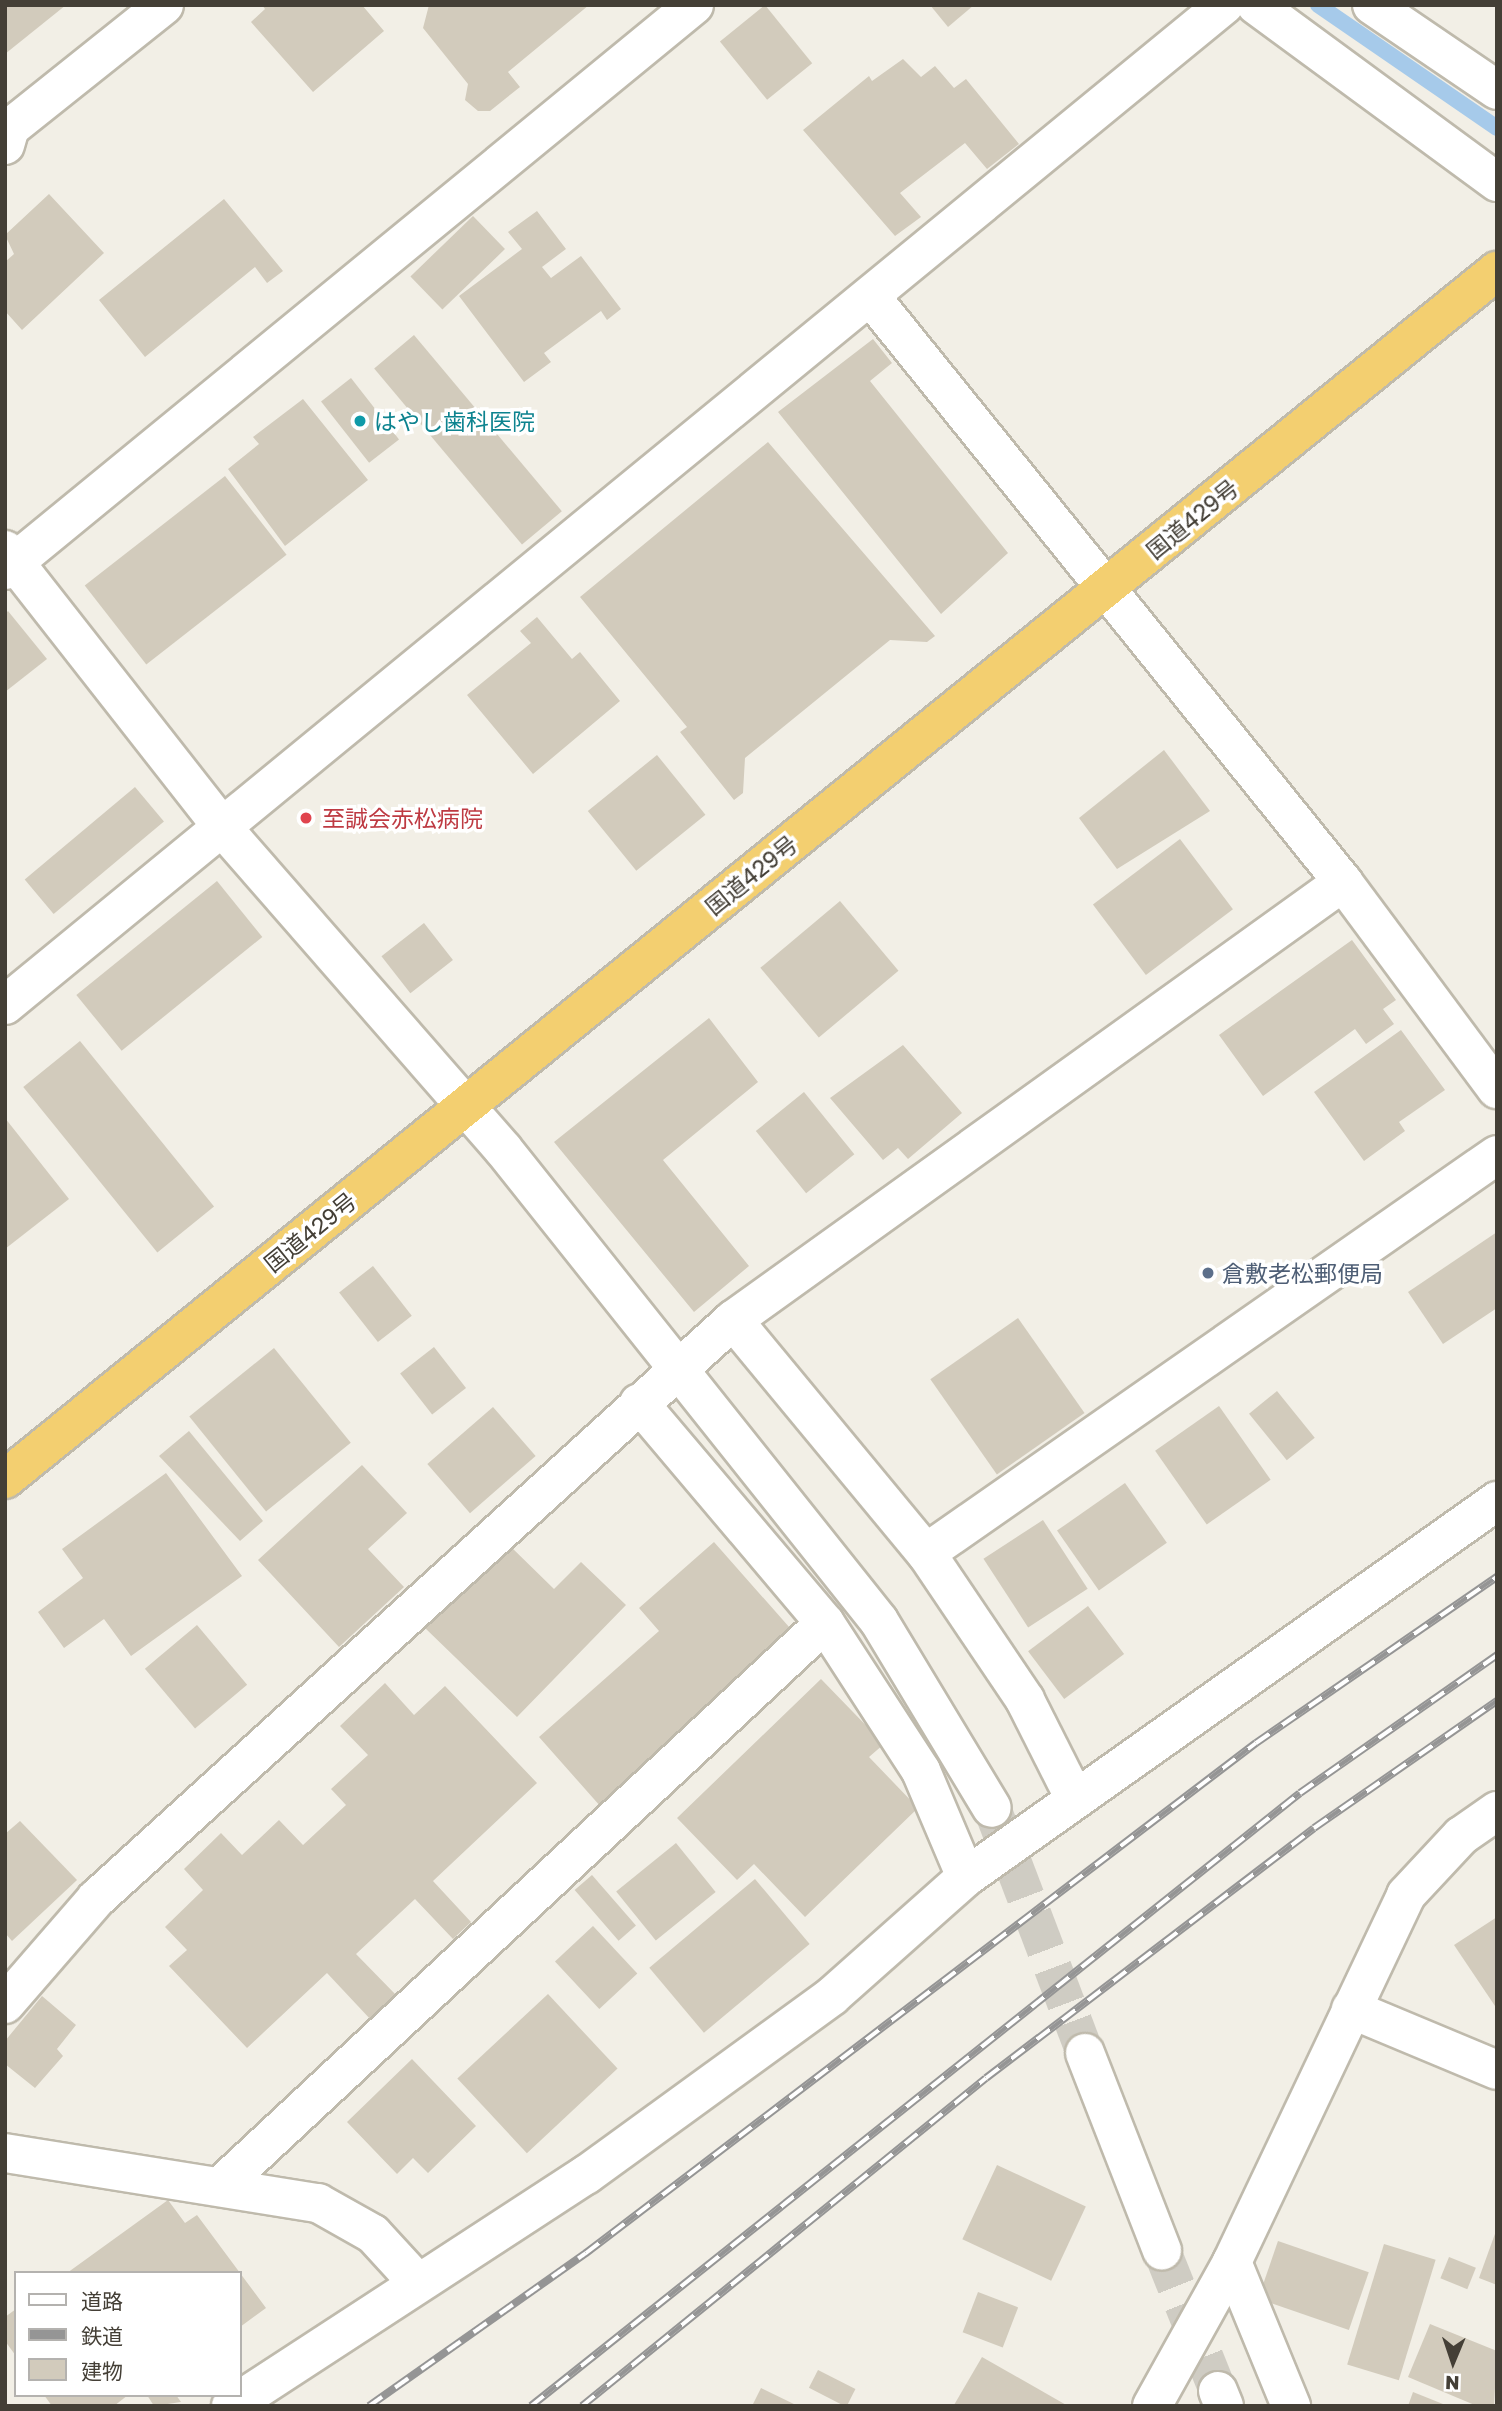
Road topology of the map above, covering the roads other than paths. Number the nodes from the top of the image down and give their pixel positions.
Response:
1 (164, 5) edge
2 (694, 5) edge
3 (1224, 5) edge
4 (1256, 5) edge
5 (1372, 5) edge
6 (1497, 90) edge
7 (5, 145) edge
8 (1497, 182) edge
9 (1497, 271) edge
10 (871, 297) junction
11 (8, 561) edge
12 (1107, 587) junction
13 (222, 827) junction
14 (1343, 882) junction
15 (5, 1004) edge
16 (1497, 1089) edge
17 (467, 1104) junction
18 (1497, 1155) edge
19 (733, 1320) junction
20 (678, 1367) junction
21 (639, 1403) junction
22 (5, 1479) edge
23 (1497, 1501) edge
24 (926, 1553) junction
25 (825, 1623) junction
26 (1075, 1800) junction
27 (992, 1808) tunnel mouth
28 (1497, 1811) edge
29 (965, 1877) junction
30 (5, 2004) edge
31 (1351, 2010) junction
32 (1085, 2053) tunnel mouth
33 (1497, 2070) edge
34 (5, 2152) edge
35 (224, 2183) junction
36 (1162, 2251) tunnel mouth
37 (1232, 2262) junction
38 (416, 2281) junction
39 (1163, 2398) edge
40 (231, 2406) edge
41 (1292, 2406) edge

1 - 7 street
2 - 11 street
3 - 10 street
4 - 8 street
5 - 6 street
9 - 12 highway, 国道429号
10 - 12 street
10 - 13 street
11 - 13 street
12 - 14 street
12 - 17 highway, 国道429号
13 - 15 street
13 - 17 street
14 - 16 street
14 - 19 street
17 - 20 street
17 - 22 highway, 国道429号
18 - 24 street
19 - 20 street
19 - 24 street
20 - 21 street
20 - 27 street
21 - 25 street
21 - 30 street
23 - 26 street
24 - 26 street
25 - 29 street
25 - 35 street
26 - 29 street
28 - 31 street
29 - 38 street
31 - 33 street
31 - 37 street
32 - 36 street
34 - 35 street
35 - 38 street
37 - 39 street
37 - 41 street
38 - 40 street

